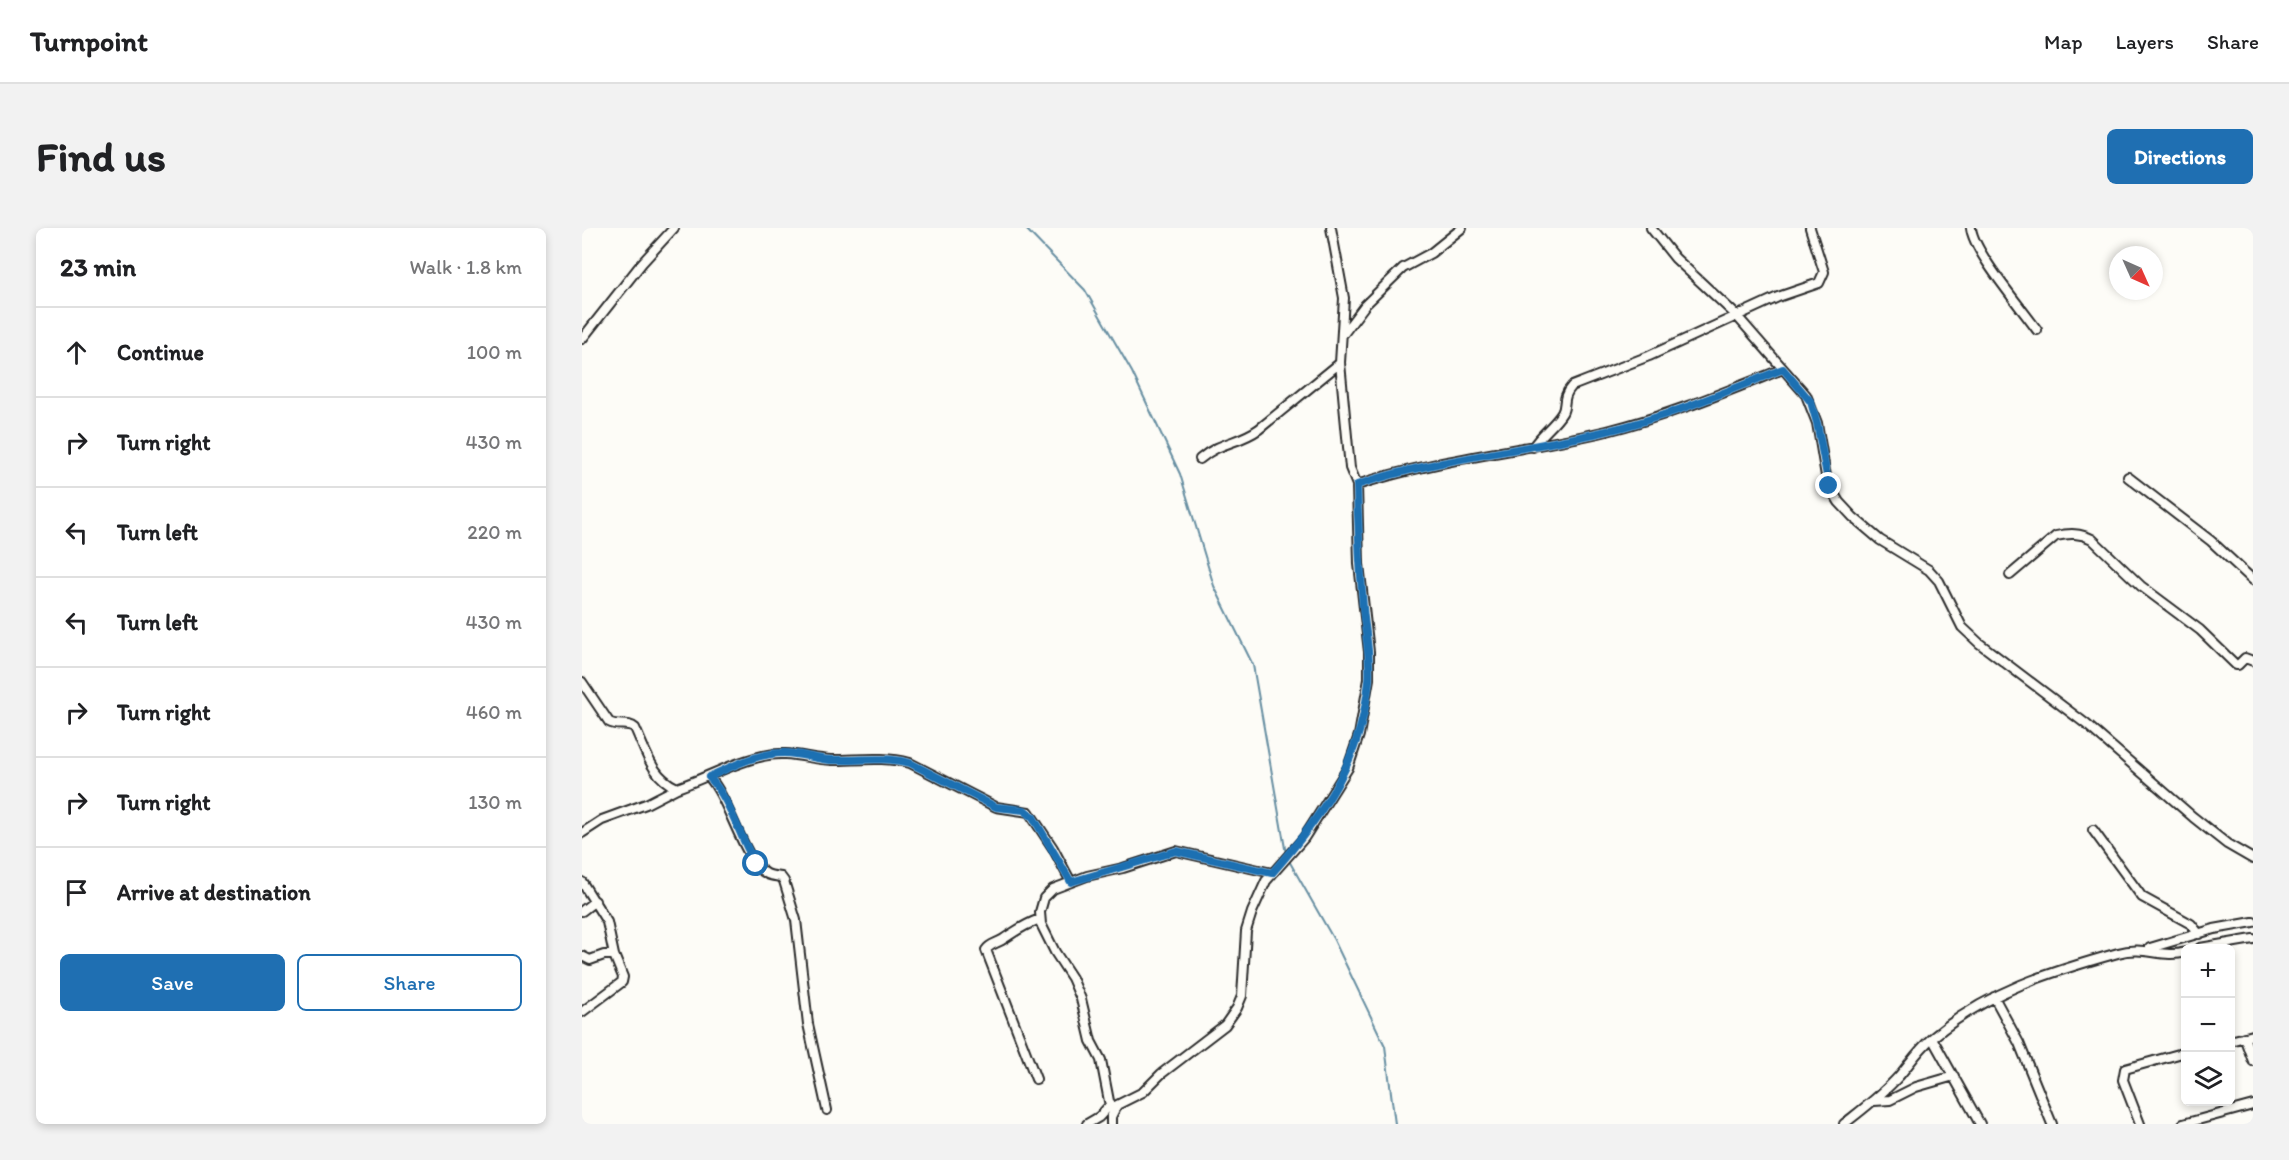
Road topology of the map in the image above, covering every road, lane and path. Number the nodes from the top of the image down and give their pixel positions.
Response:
1 (675, 228) edge
2 (1331, 228) edge
3 (1462, 228) edge
4 (1651, 228) edge
5 (1810, 228) edge
6 (1971, 228) edge
7 (1736, 315) junction
8 (2037, 330) dead end
9 (1343, 334) junction
10 (582, 339) edge
11 (1340, 363) junction
12 (1783, 369) junction
13 (1533, 447) junction
14 (1200, 459) dead end
15 (2128, 477) dead end
16 (1357, 485) junction
17 (2010, 575) dead end
18 (2253, 580) edge
19 (2253, 661) edge
20 (582, 682) edge
21 (709, 777) junction
22 (677, 788) junction
23 (2093, 830) dead end
24 (582, 833) edge
25 (2253, 859) edge
26 (1272, 873) junction
27 (582, 882) edge
28 (1071, 882) junction
29 (595, 901) junction
30 (582, 911) edge
31 (1040, 919) junction
32 (2253, 922) edge
33 (2199, 934) junction
34 (2253, 939) edge
35 (2224, 944) edge
36 (2145, 949) junction
37 (2181, 953) edge
38 (582, 956) edge
39 (614, 956) junction
40 (1994, 997) junction
41 (582, 1011) edge
42 (2249, 1036) edge
43 (1932, 1038) junction
44 (2181, 1053) edge
45 (2253, 1061) edge
46 (1954, 1076) junction
47 (1036, 1079) dead end
48 (1874, 1101) junction
49 (2253, 1105) edge
50 (1112, 1108) junction
51 (827, 1110) dead end
52 (2205, 1121) edge
53 (1087, 1124) edge
54 (1112, 1124) edge
55 (1844, 1124) edge
56 (1980, 1124) edge
57 (2052, 1124) edge
58 (2140, 1124) edge
59 (2182, 1124) edge

1 - 10 street
2 - 9 street
3 - 9 street
4 - 7 street
5 - 7 street
6 - 8 street
7 - 12 street
7 - 13 street
9 - 11 street
11 - 14 street
11 - 16 street
12 - 13 street
12 - 25 street
13 - 16 street
15 - 18 street
16 - 26 street
17 - 19 street
20 - 22 street
21 - 22 street
21 - 28 street
21 - 51 street
22 - 24 street
23 - 33 street
26 - 28 street
26 - 50 street
27 - 29 street
28 - 31 street
29 - 30 street
29 - 39 street
31 - 47 street
31 - 50 street
32 - 33 street
33 - 36 street
34 - 35 street
36 - 37 street
36 - 40 street
38 - 39 street
39 - 41 street
40 - 43 street
40 - 57 street
42 - 45 street
43 - 46 street
43 - 48 street
44 - 58 street
46 - 48 street
46 - 56 street
48 - 55 street
49 - 52 street
50 - 53 street
50 - 54 street
52 - 59 street

